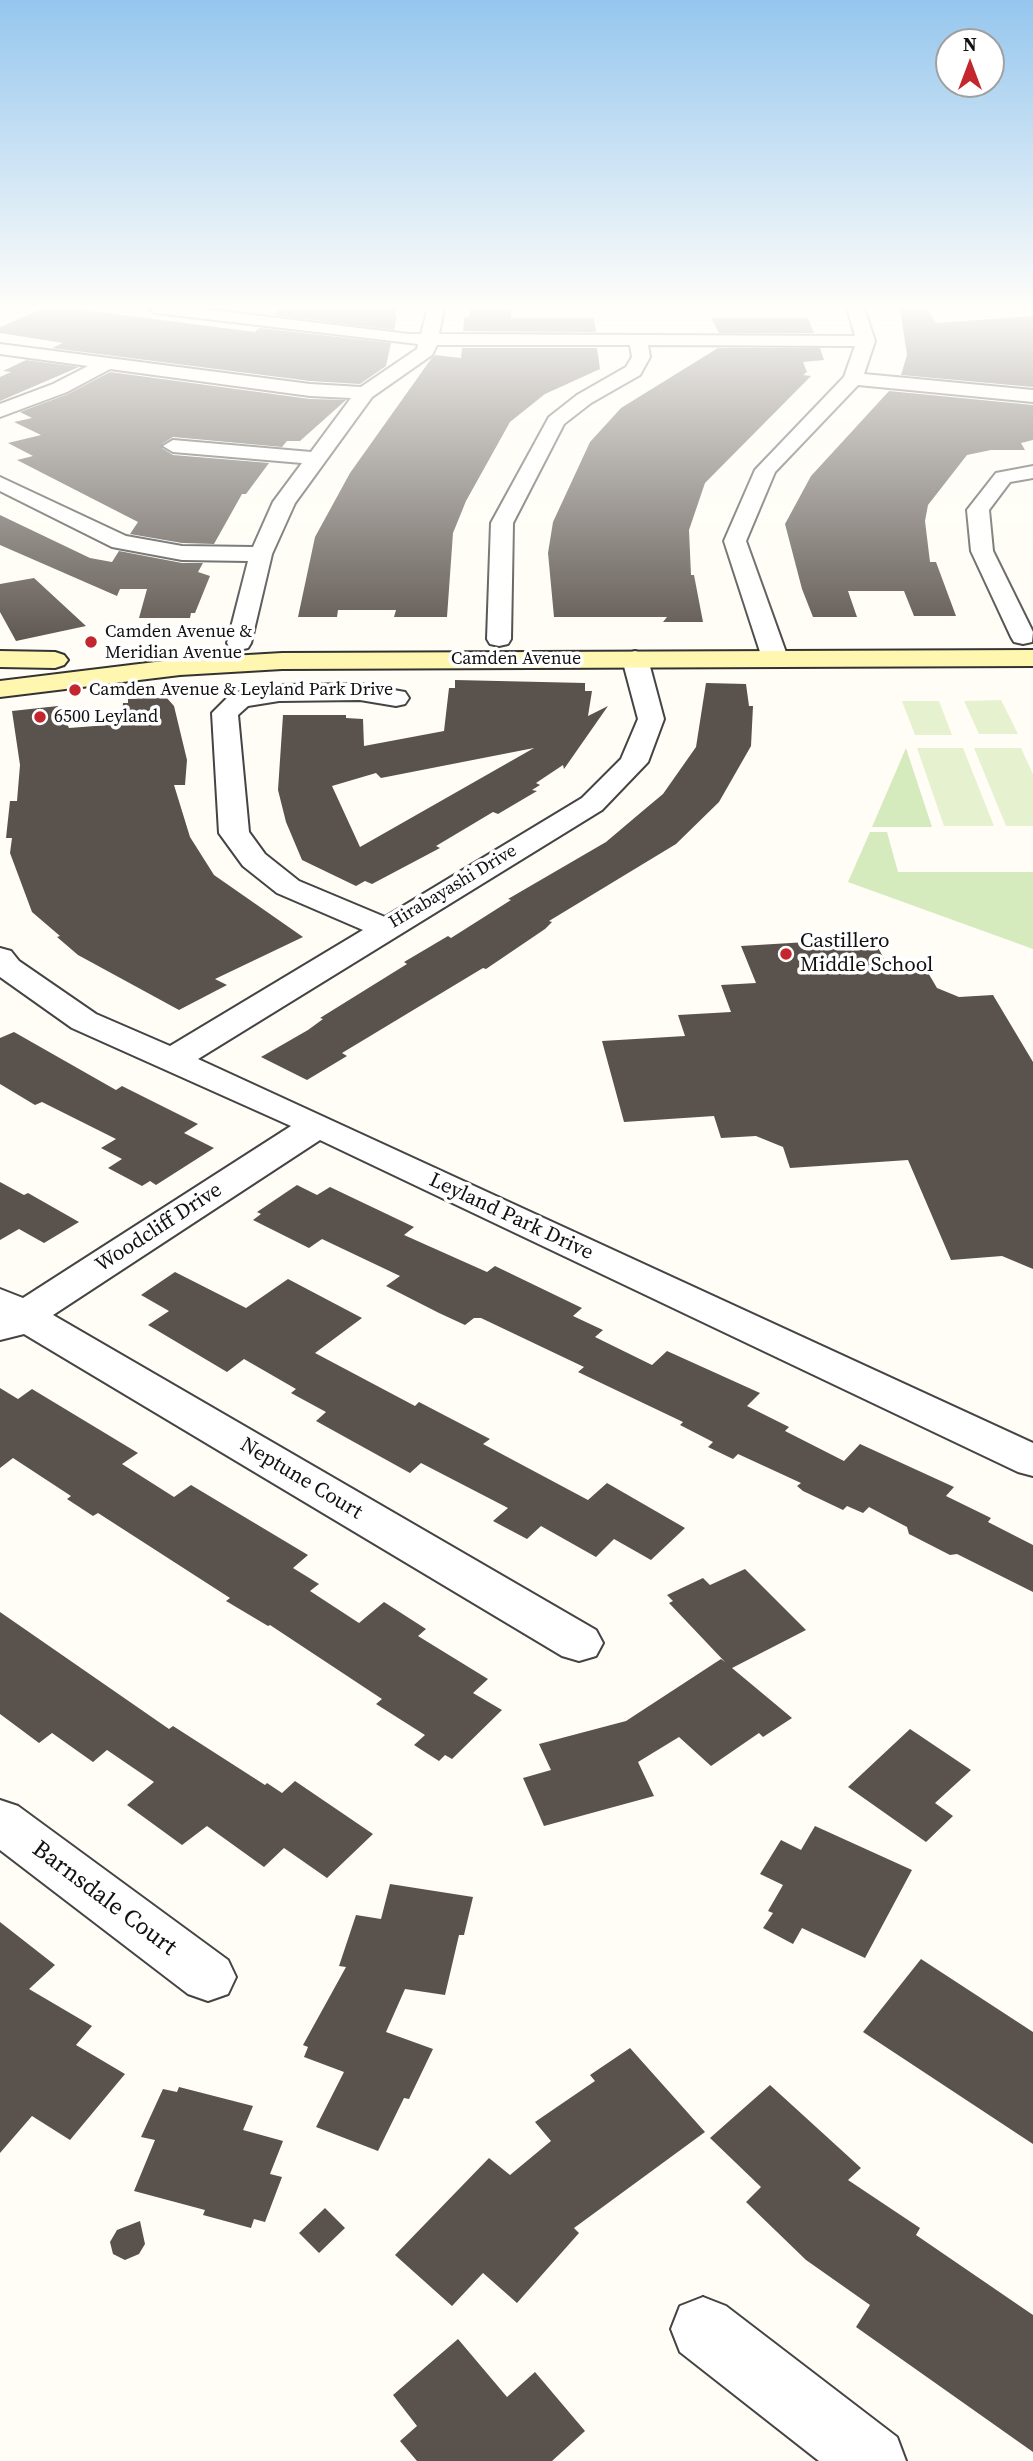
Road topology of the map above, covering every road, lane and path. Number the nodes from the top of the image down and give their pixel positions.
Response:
1 (342, 423) edge
2 (555, 423) edge
3 (811, 423) edge
4 (173, 446) dead end
5 (314, 458) junction
6 (1033, 472) edge
7 (0, 483) edge
8 (261, 554) junction
9 (499, 639) junction
10 (239, 643) junction
11 (1030, 644) edge
12 (771, 648) junction
13 (0, 659) edge
14 (635, 659) junction
15 (55, 660) junction
16 (0, 668) edge
17 (0, 689) edge
18 (396, 698) dead end
19 (385, 928) junction
20 (0, 958) edge
21 (173, 1059) junction
22 (318, 1125) junction
23 (8, 1316) edge
24 (1033, 1461) edge
25 (579, 1643) dead end
26 (0, 1821) edge
27 (208, 1977) dead end
28 (703, 2329) dead end
29 (873, 2461) edge

1 - 5 street
2 - 9 street
3 - 12 street
4 - 5 street
5 - 8 street
6 - 11 street
7 - 8 street
8 - 10 street
9 - 10 main road, Camden Avenue
9 - 12 main road, Camden Avenue
10 - 15 main road, Camden Avenue
11 - 12 main road, Camden Avenue
12 - 14 main road, Camden Avenue
13 - 15 main road
14 - 17 main road, Camden Avenue
14 - 19 street, Hirabayashi Drive
15 - 16 main road, Camden Avenue
18 - 19 street
19 - 21 street, Hirabayashi Drive
20 - 21 street, Leyland Park Drive
21 - 22 street, Leyland Park Drive
22 - 23 street, Woodcliff Drive
22 - 24 street, Leyland Park Drive
23 - 25 street, Neptune Court
26 - 27 street, Barnsdale Court
28 - 29 street

